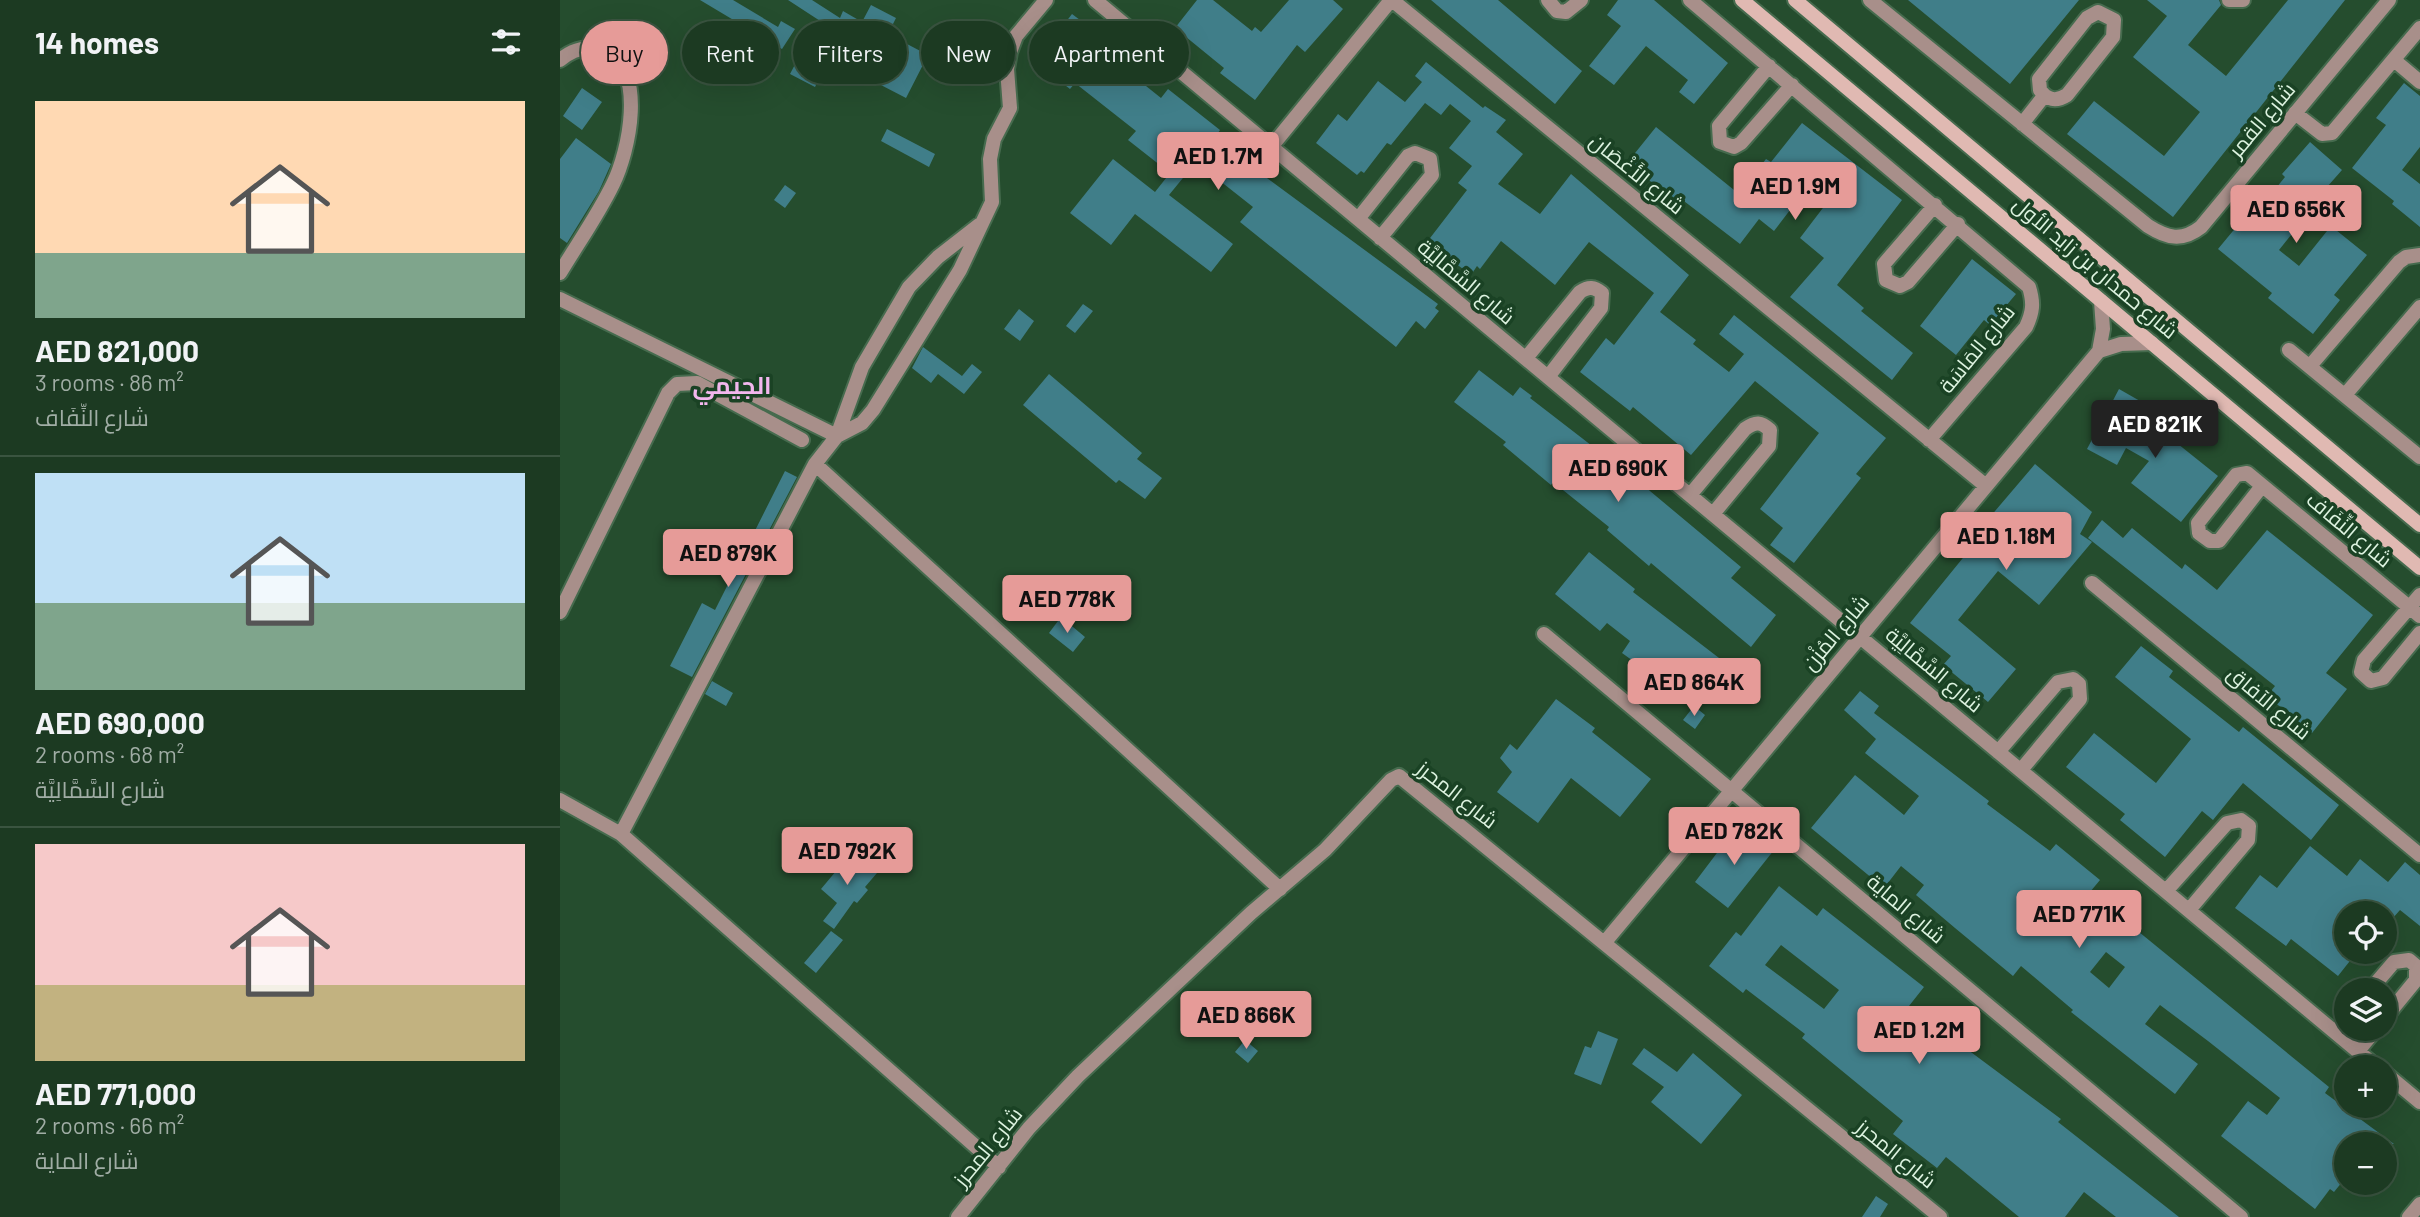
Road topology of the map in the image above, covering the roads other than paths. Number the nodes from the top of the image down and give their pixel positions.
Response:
1 (1046, 0) edge
2 (1096, 0) edge
3 (1392, 0) edge
4 (1548, 0) edge
5 (1580, 0) edge
6 (1690, 0) edge
7 (1742, 0) edge
8 (1795, 0) edge
9 (1870, 0) edge
10 (2229, 0) edge
11 (2243, 0) edge
12 (2389, 0) edge
13 (2420, 28) edge
14 (560, 60) edge
15 (2394, 60) junction
16 (1769, 66) junction
17 (2420, 82) edge
18 (1792, 85) junction
19 (2044, 96) junction
20 (2295, 113) junction
21 (2022, 124) junction
22 (1271, 147) junction
23 (1935, 205) junction
24 (1358, 219) junction
25 (1958, 224) junction
26 (979, 225) junction
27 (1380, 238) junction
28 (565, 252) edge
29 (2420, 255) edge
30 (560, 272) edge
31 (560, 299) edge
32 (2101, 301) junction
33 (2420, 307) edge
34 (2152, 343) junction
35 (2289, 350) dead end
36 (2099, 351) junction
37 (1525, 358) junction
38 (2310, 366) junction
39 (1548, 377) junction
40 (2345, 395) junction
41 (837, 436) junction
42 (802, 439) dead end
43 (1929, 440) junction
44 (2420, 457) edge
45 (815, 464) junction
46 (1986, 486) junction
47 (2262, 486) junction
48 (1690, 495) junction
49 (1713, 514) junction
50 (2420, 525) edge
51 (2420, 568) edge
52 (2092, 583) dead end
53 (2420, 595) edge
54 (560, 612) edge
55 (2415, 612) edge
56 (2420, 633) edge
57 (1545, 634) dead end
58 (1860, 636) junction
59 (1998, 751) junction
60 (2021, 770) junction
61 (1731, 790) junction
62 (560, 800) edge
63 (621, 834) junction
64 (2420, 855) edge
65 (1280, 889) junction
66 (2166, 891) junction
67 (2189, 910) junction
68 (1605, 942) junction
69 (2380, 978) edge
70 (2397, 1003) edge
71 (2334, 1031) edge
72 (2346, 1041) edge
73 (2366, 1041) edge
74 (2358, 1051) junction
75 (2363, 1055) edge
76 (2397, 1083) edge
77 (2420, 1102) edge
78 (999, 1167) junction
79 (2420, 1204) edge
80 (958, 1217) edge
81 (1940, 1217) edge
82 (2241, 1217) edge
83 (2409, 1217) edge

1 - 26 street
2 - 22 street, شارع السَّمَّالِيَّة
3 - 22 street
3 - 43 street, شارع الأَغْصَان
4 - 5 street
6 - 16 street, شارع المَاسَة
7 - 32 main road, شارع حمدان بن زايد الأول
8 - 50 main road, شارع حمدان بن زايد الأول
9 - 21 street, شارع القمر
10 - 11 street
12 - 20 street, شارع القمر
13 - 15 street
14 - 28 street
15 - 17 street
15 - 20 street
16 - 18 street, شارع المَاسَة
16 - 18 street
18 - 23 street, شارع المَاسَة
19 - 19 street
19 - 21 street
20 - 21 street, شارع القمر
22 - 24 street, شارع السَّمَّالِيَّة
23 - 25 street, شارع المَاسَة
23 - 25 street
24 - 27 street, شارع السَّمَّالِيَّة
24 - 27 street
25 - 43 street, شارع المَاسَة
26 - 41 street
26 - 41 street
27 - 37 street, شارع السَّمَّالِيَّة
28 - 30 street
29 - 38 street
31 - 41 street
32 - 34 main road, شارع حمدان بن زايد الأول
32 - 36 street
33 - 40 street
34 - 36 street
34 - 51 main road, شارع حمدان بن زايد الأول
35 - 38 street
36 - 46 street, شارع المُزْن
37 - 39 street, شارع السَّمَّالِيَّة
37 - 39 street
38 - 40 street
39 - 48 street, شارع السَّمَّالِيَّة
40 - 44 street
41 - 45 street
42 - 54 street
43 - 46 street, شارع الأَغْصَان
45 - 63 street
45 - 65 street
46 - 58 street, شارع المُزْن
47 - 47 street, شارع النِّفَاف
47 - 55 street, شارع النِّفَاف
48 - 49 street, شارع السَّمَّالِيَّة
48 - 49 street
49 - 58 street, شارع السَّمَّالِيَّة
52 - 64 street, شارع الآفاق
53 - 55 street
55 - 56 street
57 - 61 street, شارع الماية
58 - 59 street, شارع السَّمَّالِيَّة
58 - 61 street, شارع المُزْن
59 - 60 street, شارع السَّمَّالِيَّة
59 - 60 street
60 - 66 street, شارع السَّمَّالِيَّة
61 - 68 street, شارع المُزْن
61 - 82 street, شارع الماية
62 - 63 street
63 - 78 street
65 - 68 street, شارع المحرز
65 - 78 street, شارع المحرز
66 - 67 street, شارع السَّمَّالِيَّة
66 - 67 street
67 - 71 street, شارع السَّمَّالِيَّة
68 - 81 street, شارع المحرز
69 - 70 street
72 - 74 street, شارع السَّمَّالِيَّة
73 - 74 street
74 - 75 street, شارع السَّمَّالِيَّة
76 - 77 street
78 - 80 street, شارع المحرز
79 - 83 street

